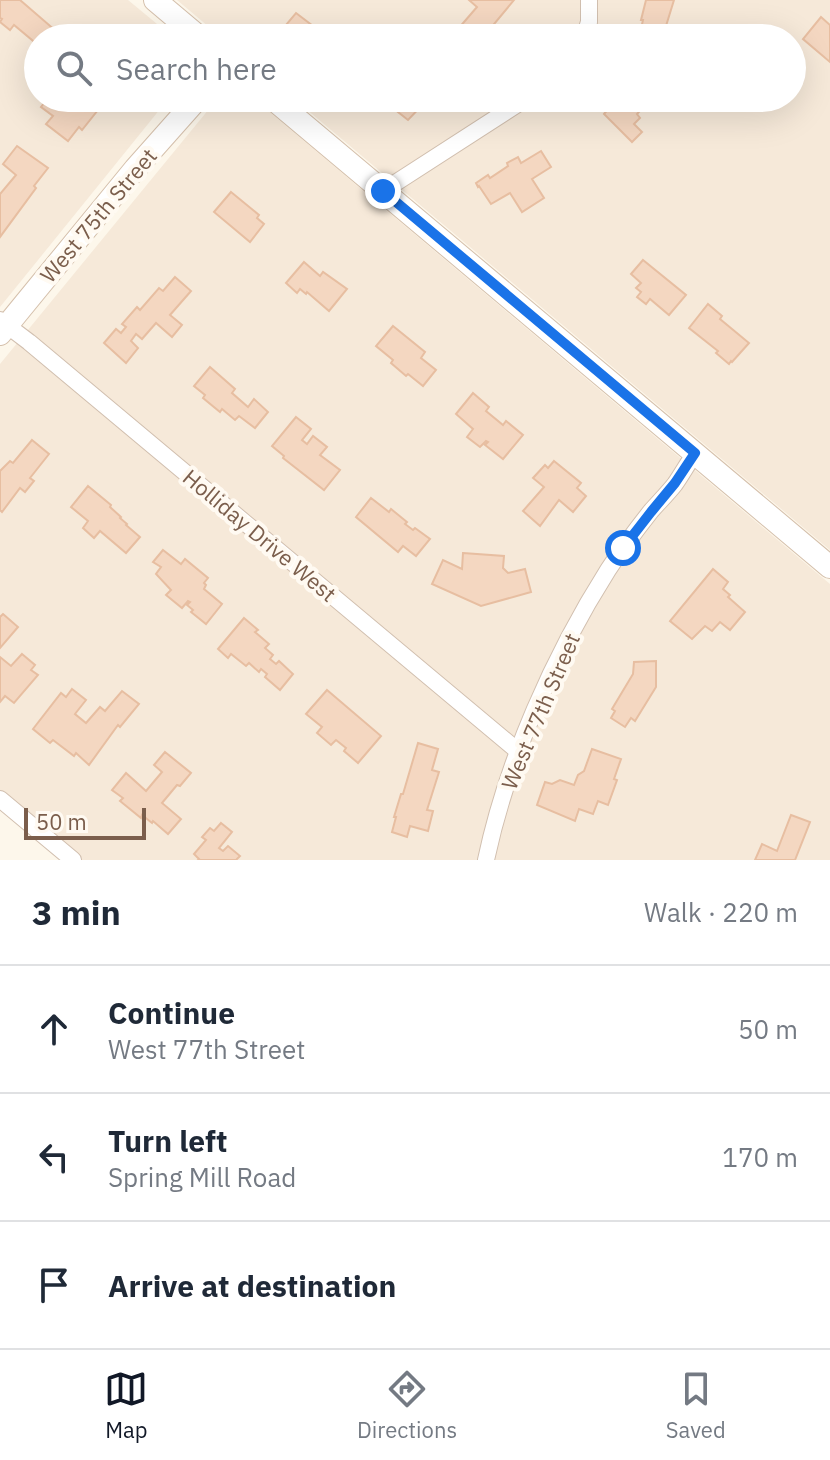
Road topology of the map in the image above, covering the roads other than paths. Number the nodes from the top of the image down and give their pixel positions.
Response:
1 (155, 0) edge
2 (589, 0) edge
3 (183, 24) edge
4 (588, 24) edge
5 (186, 112) edge
6 (289, 112) edge
7 (505, 112) edge
8 (383, 191) junction
9 (2, 327) edge
10 (695, 453) junction
11 (830, 567) edge
12 (519, 752) junction
13 (0, 799) edge
14 (73, 860) edge
15 (486, 860) edge

1 - 3 street
2 - 4 street
5 - 9 street, West 75th Street
6 - 8 street
7 - 8 street
8 - 10 street
9 - 12 street, Holliday Drive West
10 - 11 street
10 - 12 street, West 77th Street
12 - 15 street, West 77th Street
13 - 14 street

